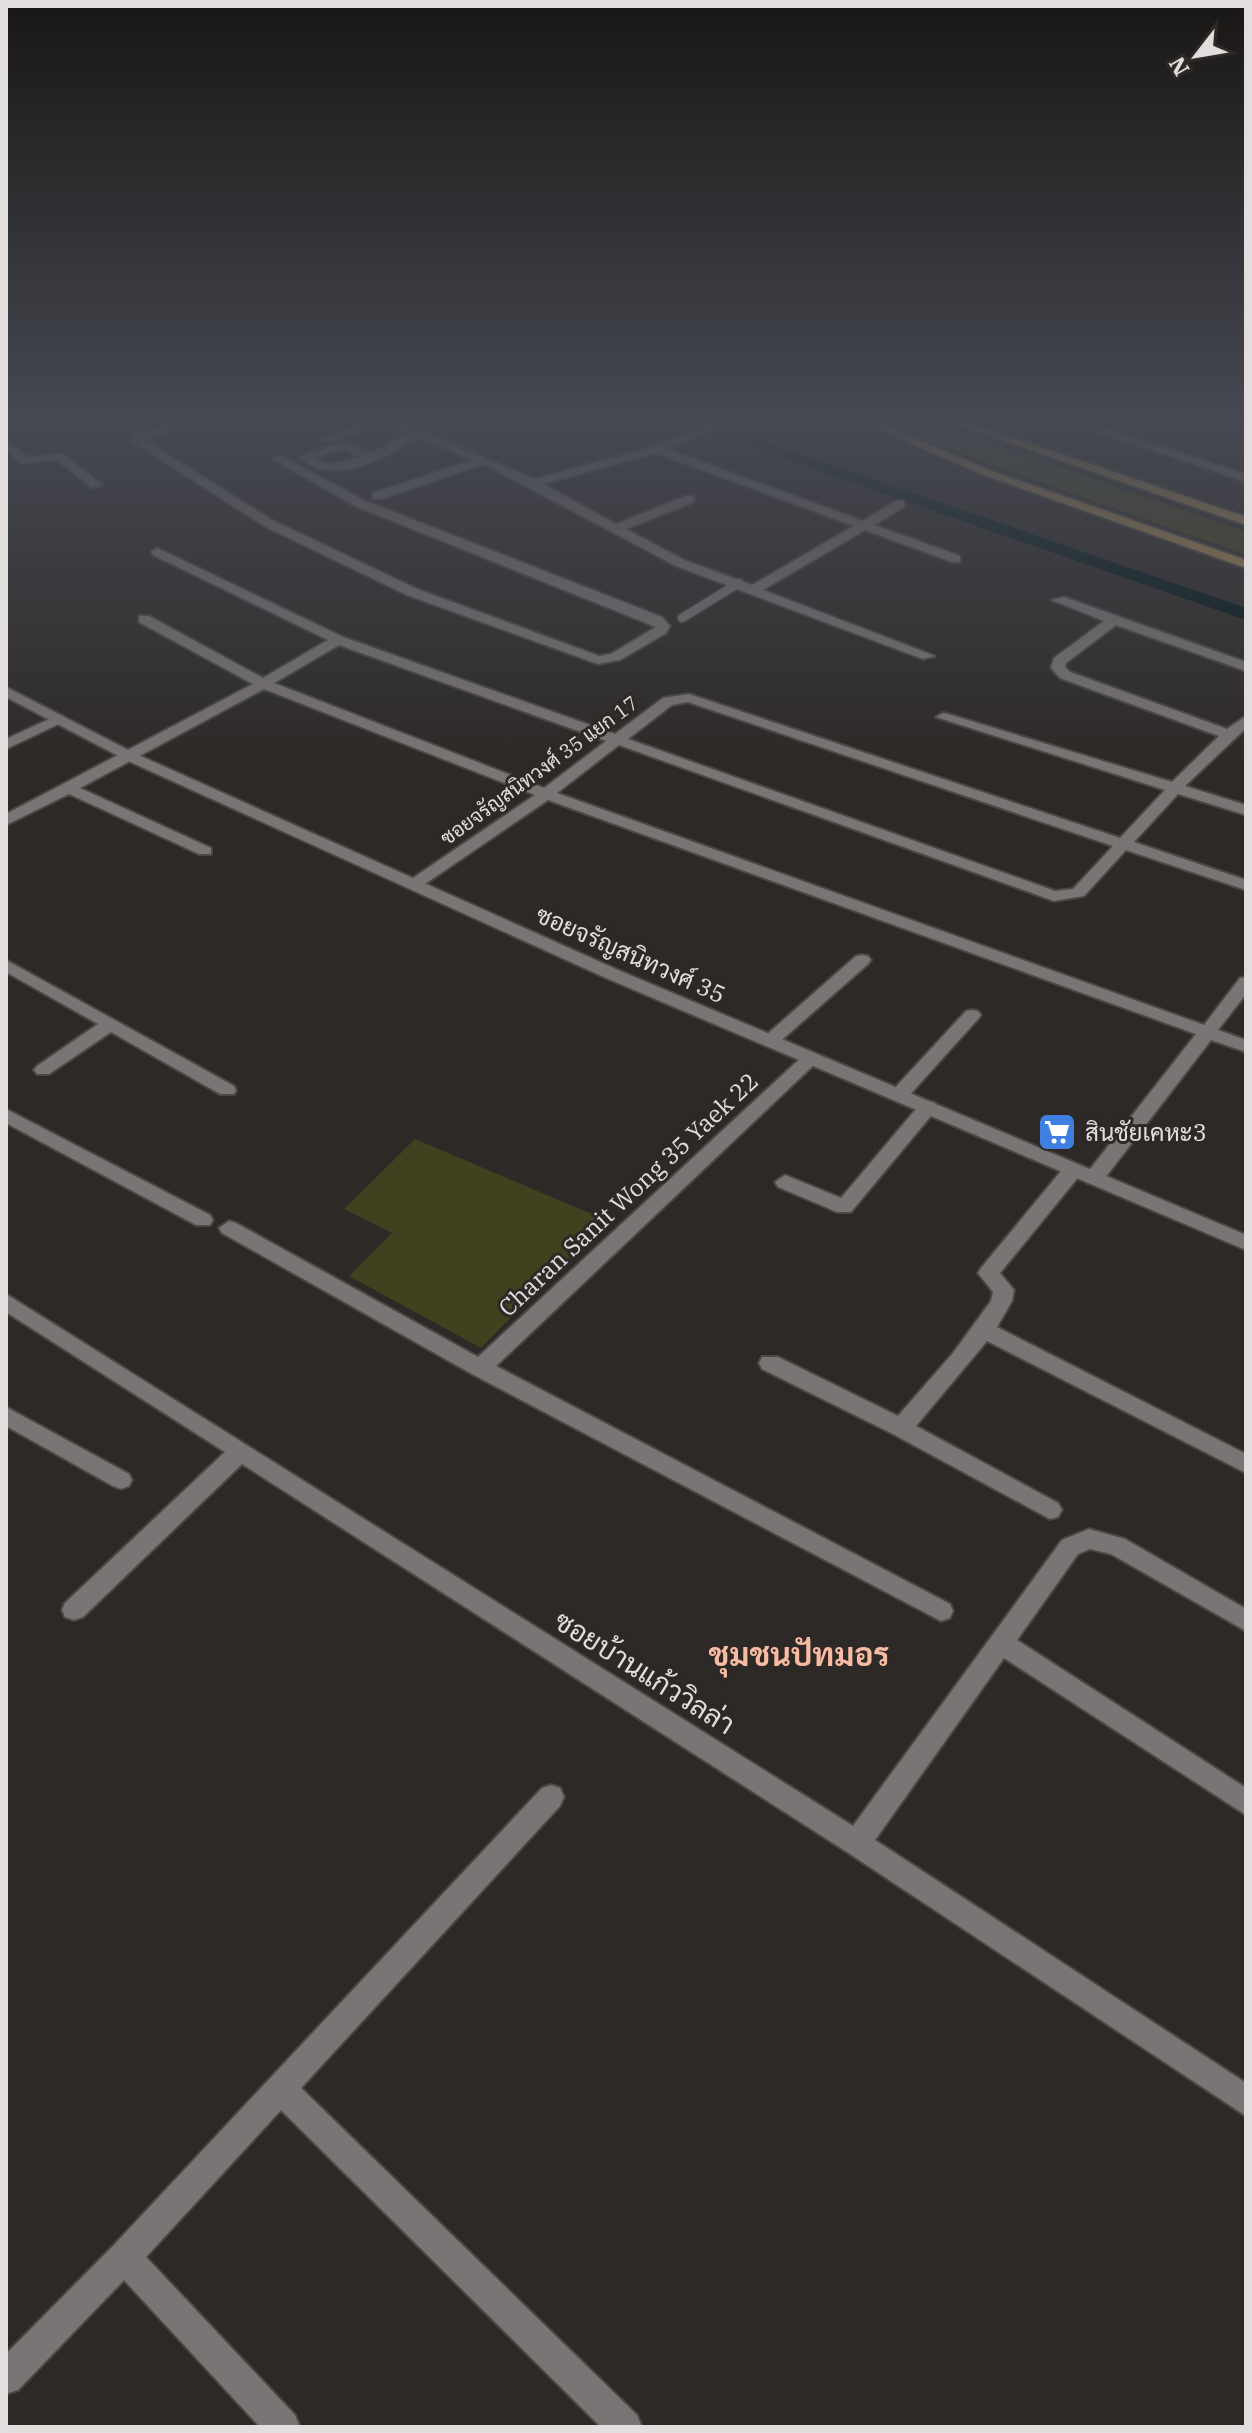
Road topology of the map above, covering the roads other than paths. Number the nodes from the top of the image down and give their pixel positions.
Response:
1 (292, 535) edge
2 (439, 535) edge
3 (628, 535) edge
4 (848, 535) edge
5 (890, 535) edge
6 (1163, 535) edge
7 (157, 552) dead end
8 (956, 559) dead end
9 (1246, 565) edge
10 (739, 583) junction
11 (755, 589) junction
12 (1059, 600) dead end
13 (682, 618) dead end
14 (144, 619) dead end
15 (1114, 620) junction
16 (338, 640) junction
17 (928, 656) dead end
18 (1246, 667) edge
19 (265, 685) junction
20 (6, 691) edge
21 (943, 717) dead end
22 (58, 719) junction
23 (1246, 720) edge
24 (1228, 734) junction
25 (614, 741) junction
26 (6, 745) edge
27 (131, 757) junction
28 (69, 789) junction
29 (1174, 789) junction
30 (546, 794) junction
31 (1246, 810) edge
32 (6, 820) edge
33 (1124, 845) junction
34 (205, 851) dead end
35 (416, 883) junction
36 (1246, 885) edge
37 (862, 960) dead end
38 (6, 965) edge
39 (1246, 982) edge
40 (972, 1015) dead end
41 (110, 1024) junction
42 (1208, 1032) junction
43 (770, 1041) junction
44 (1246, 1046) edge
45 (811, 1058) junction
46 (43, 1070) dead end
47 (227, 1090) dead end
48 (899, 1095) junction
49 (928, 1107) junction
50 (6, 1115) edge
51 (1073, 1170) junction
52 (1094, 1178) junction
53 (785, 1182) dead end
54 (203, 1220) dead end
55 (229, 1228) dead end
56 (1246, 1243) edge
57 (6, 1302) edge
58 (985, 1330) junction
59 (770, 1363) dead end
60 (480, 1368) junction
61 (6, 1416) edge
62 (901, 1428) junction
63 (241, 1451) junction
64 (1246, 1464) edge
65 (121, 1480) dead end
66 (1050, 1510) dead end
67 (74, 1610) dead end
68 (941, 1611) dead end
69 (1246, 1621) edge
70 (1001, 1643) junction
71 (551, 1797) dead end
72 (1246, 1803) edge
73 (857, 1843) junction
74 (280, 2088) junction
75 (1246, 2101) edge
76 (124, 2257) junction
77 (6, 2378) edge
78 (283, 2427) edge
79 (625, 2427) edge

1 - 2 street
3 - 10 street
4 - 11 street
5 - 8 street
6 - 9 main road
7 - 16 street
10 - 11 street
10 - 13 lane
11 - 17 street
12 - 15 street
14 - 19 street
15 - 18 street
15 - 24 street
16 - 19 street
16 - 25 street
19 - 27 street
19 - 30 street
20 - 22 street, ซอยจรัญสนิทวงศ์ 35
21 - 29 street
22 - 26 street
22 - 27 street, ซอยจรัญสนิทวงศ์ 35
23 - 24 street
24 - 29 street
25 - 30 street, ซอยจรัญสนิทวงศ์ 35 แยก 17
25 - 33 street, ซอยจรัญสนิทวงศ์ 35 แยก 17
25 - 33 street
27 - 28 street
27 - 35 street, ซอยจรัญสนิทวงศ์ 35
28 - 32 street
28 - 34 street
29 - 31 street
29 - 33 street
30 - 35 street, ซอยจรัญสนิทวงศ์ 35 แยก 17
30 - 42 street
33 - 36 street
35 - 43 street, ซอยจรัญสนิทวงศ์ 35
37 - 43 street
38 - 41 street
39 - 42 street
40 - 48 street
41 - 46 street
41 - 47 street
42 - 44 street
42 - 52 street
43 - 45 street, ซอยจรัญสนิทวงศ์ 35
45 - 48 street, ซอยจรัญสนิทวงศ์ 35
45 - 60 street, Charan Sanit Wong 35 Yaek 22
48 - 49 street, ซอยจรัญสนิทวงศ์ 35
49 - 51 street, ซอยจรัญสนิทวงศ์ 35
49 - 53 street
50 - 54 street
51 - 52 street, ซอยจรัญสนิทวงศ์ 35
51 - 58 street
52 - 56 street, ซอยจรัญสนิทวงศ์ 35
55 - 60 street
57 - 63 street, ซอยบ้านแก้ววิลล่า
58 - 62 street
58 - 64 street
59 - 62 street
60 - 68 street
61 - 65 street
62 - 66 street
63 - 67 street
63 - 73 street, ซอยบ้านแก้ววิลล่า
69 - 70 street
70 - 72 street
70 - 73 street
71 - 74 street
73 - 75 street, ซอยบ้านแก้ววิลล่า
74 - 76 street
74 - 79 street
76 - 77 street
76 - 78 street

